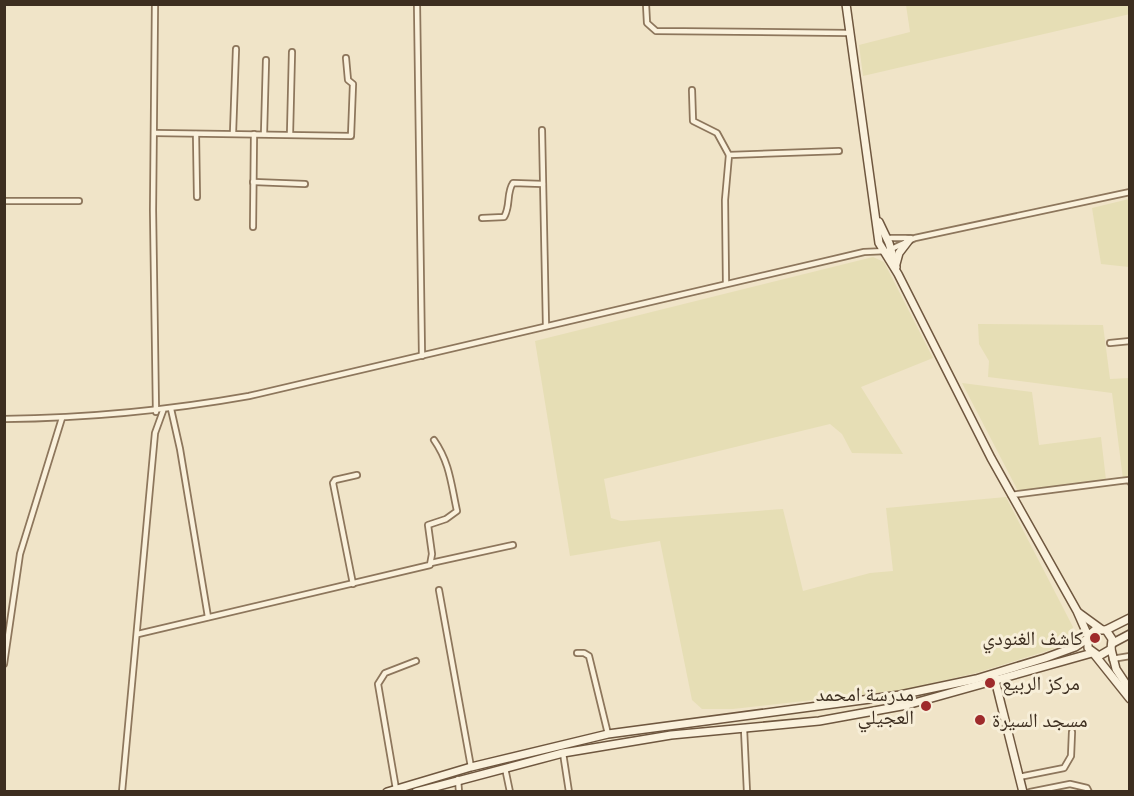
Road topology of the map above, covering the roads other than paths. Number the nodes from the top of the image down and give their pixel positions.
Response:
1 (155, 4) edge
2 (417, 4) edge
3 (646, 4) edge
4 (846, 4) edge
5 (850, 33) junction
6 (236, 49) dead end
7 (292, 52) dead end
8 (346, 58) dead end
9 (266, 60) dead end
10 (692, 90) dead end
11 (542, 130) dead end
12 (155, 133) junction
13 (233, 133) junction
14 (196, 134) junction
15 (254, 134) junction
16 (264, 134) junction
17 (290, 135) junction
18 (838, 151) dead end
19 (729, 155) junction
20 (253, 182) junction
21 (305, 184) dead end
22 (543, 184) junction
23 (1130, 192) edge
24 (197, 197) dead end
25 (4, 201) edge
26 (79, 201) dead end
27 (482, 218) dead end
28 (878, 219) junction
29 (253, 227) dead end
30 (887, 238) junction
31 (912, 239) junction
32 (879, 243) junction
33 (887, 250) junction
34 (864, 252) junction
35 (897, 270) junction
36 (726, 284) junction
37 (546, 326) junction
38 (1130, 341) edge
39 (1110, 343) dead end
40 (422, 356) junction
41 (171, 409) junction
42 (163, 411) junction
43 (156, 412) junction
44 (4, 418) edge
45 (62, 418) junction
46 (434, 440) dead end
47 (357, 475) dead end
48 (1129, 481) edge
49 (1011, 495) junction
50 (513, 545) dead end
51 (431, 563) junction
52 (353, 584) junction
53 (439, 590) dead end
54 (1077, 611) junction
55 (208, 617) junction
56 (1130, 618) edge
57 (1104, 630) junction
58 (138, 634) junction
59 (1130, 634) edge
60 (1087, 638) junction
61 (1112, 646) junction
62 (578, 653) dead end
63 (1093, 654) junction
64 (1130, 656) edge
65 (1112, 659) junction
66 (416, 662) dead end
67 (4, 664) edge
68 (995, 677) junction
69 (1129, 694) edge
70 (744, 729) junction
71 (1072, 732) dead end
72 (608, 734) junction
73 (563, 753) junction
74 (505, 766) junction
75 (471, 767) junction
76 (1019, 777) junction
77 (458, 779) junction
78 (396, 789) junction
79 (122, 792) edge
80 (387, 792) edge
81 (416, 792) edge
82 (459, 792) edge
83 (510, 792) edge
84 (569, 792) edge
85 (747, 792) edge
86 (1023, 792) edge
87 (1030, 792) edge
88 (1089, 792) edge

1 - 12 street
2 - 40 street
3 - 5 street
4 - 5 main road
5 - 28 main road
6 - 13 street
7 - 17 street
8 - 17 street
9 - 16 street
10 - 19 street
11 - 22 street
12 - 14 street
12 - 43 street
13 - 14 street
13 - 15 street
14 - 24 street
15 - 16 street
15 - 20 street
16 - 17 street
18 - 19 street
19 - 36 street
20 - 21 street
20 - 29 street
22 - 27 street
22 - 37 street
23 - 31 street
25 - 26 street
28 - 30 main road
28 - 32 main road
30 - 31 street
30 - 32 street
30 - 33 main road
31 - 33 street
31 - 35 main road
32 - 33 main road
32 - 34 street
33 - 34 street
33 - 35 main road
34 - 36 street
35 - 49 main road
36 - 37 street
37 - 40 street
38 - 39 street
40 - 41 street
41 - 42 street
41 - 55 street
42 - 43 street
42 - 58 street
43 - 45 street
44 - 45 street
45 - 67 street
46 - 51 street
47 - 52 street
48 - 49 street
49 - 54 main road
50 - 51 street
51 - 52 street
52 - 55 street
53 - 75 street
54 - 57 main road
54 - 60 main road
55 - 58 street
56 - 57 main road
57 - 60 main road
57 - 61 main road
58 - 79 street
59 - 61 main road
60 - 63 main road
60 - 68 main road
61 - 63 main road
61 - 65 main road
62 - 72 street
63 - 68 main road
63 - 69 main road
64 - 65 street
65 - 69 main road
66 - 78 street
68 - 70 main road
68 - 72 main road
68 - 76 main road
70 - 73 main road
70 - 85 street
71 - 76 street
72 - 75 main road
73 - 74 main road
73 - 84 street
74 - 77 main road
74 - 83 street
75 - 78 main road
76 - 86 main road
77 - 81 main road
77 - 82 street
78 - 80 main road
87 - 88 street

